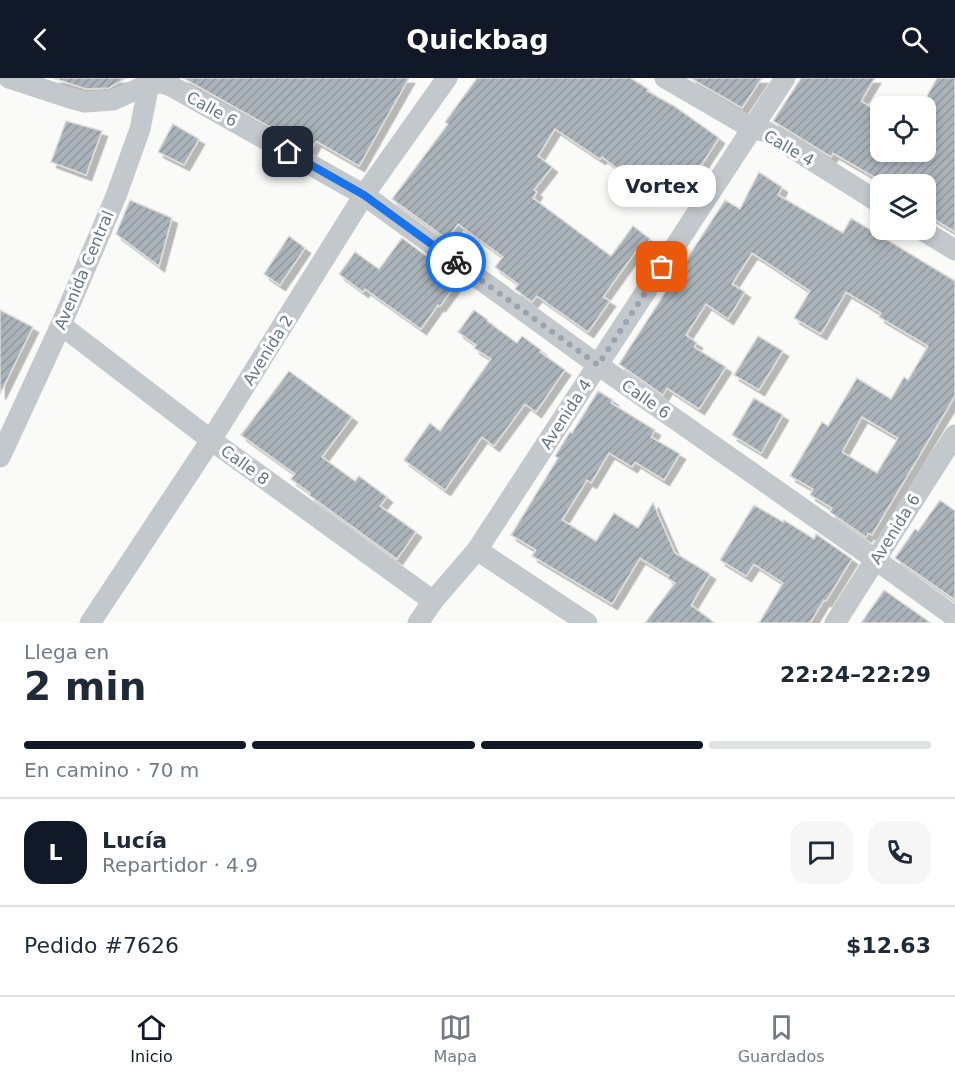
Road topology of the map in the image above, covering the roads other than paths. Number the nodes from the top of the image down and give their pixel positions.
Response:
1 (9, 78) edge
2 (447, 78) edge
3 (665, 78) edge
4 (785, 78) edge
5 (151, 81) edge
6 (751, 128) junction
7 (364, 195) junction
8 (870, 197) edge
9 (936, 238) edge
10 (955, 250) edge
11 (61, 325) junction
12 (598, 365) junction
13 (955, 435) edge
14 (211, 440) junction
15 (0, 457) edge
16 (477, 550) junction
17 (876, 560) junction
18 (433, 601) junction
19 (955, 617) edge
20 (90, 623) edge
21 (418, 623) edge
22 (587, 623) edge
23 (835, 623) edge

1 - 5 street
2 - 7 street, Avenida 2
3 - 6 street, Calle 4
4 - 6 street, Avenida 4
5 - 7 street, Calle 6
5 - 11 street, Avenida Central
6 - 8 street, Calle 4
6 - 12 street, Avenida 4
7 - 12 street, Calle 6
7 - 14 street, Avenida 2
9 - 10 street
11 - 14 street, Calle 8
11 - 15 street, Avenida Central
12 - 16 street, Avenida 4
12 - 17 street, Calle 6
13 - 17 street, Avenida 6
14 - 18 street, Calle 8
14 - 20 street, Avenida 2
16 - 18 street, Avenida 4
16 - 22 street
17 - 19 street, Calle 6
17 - 23 street, Avenida 6
18 - 21 street, Avenida 4

